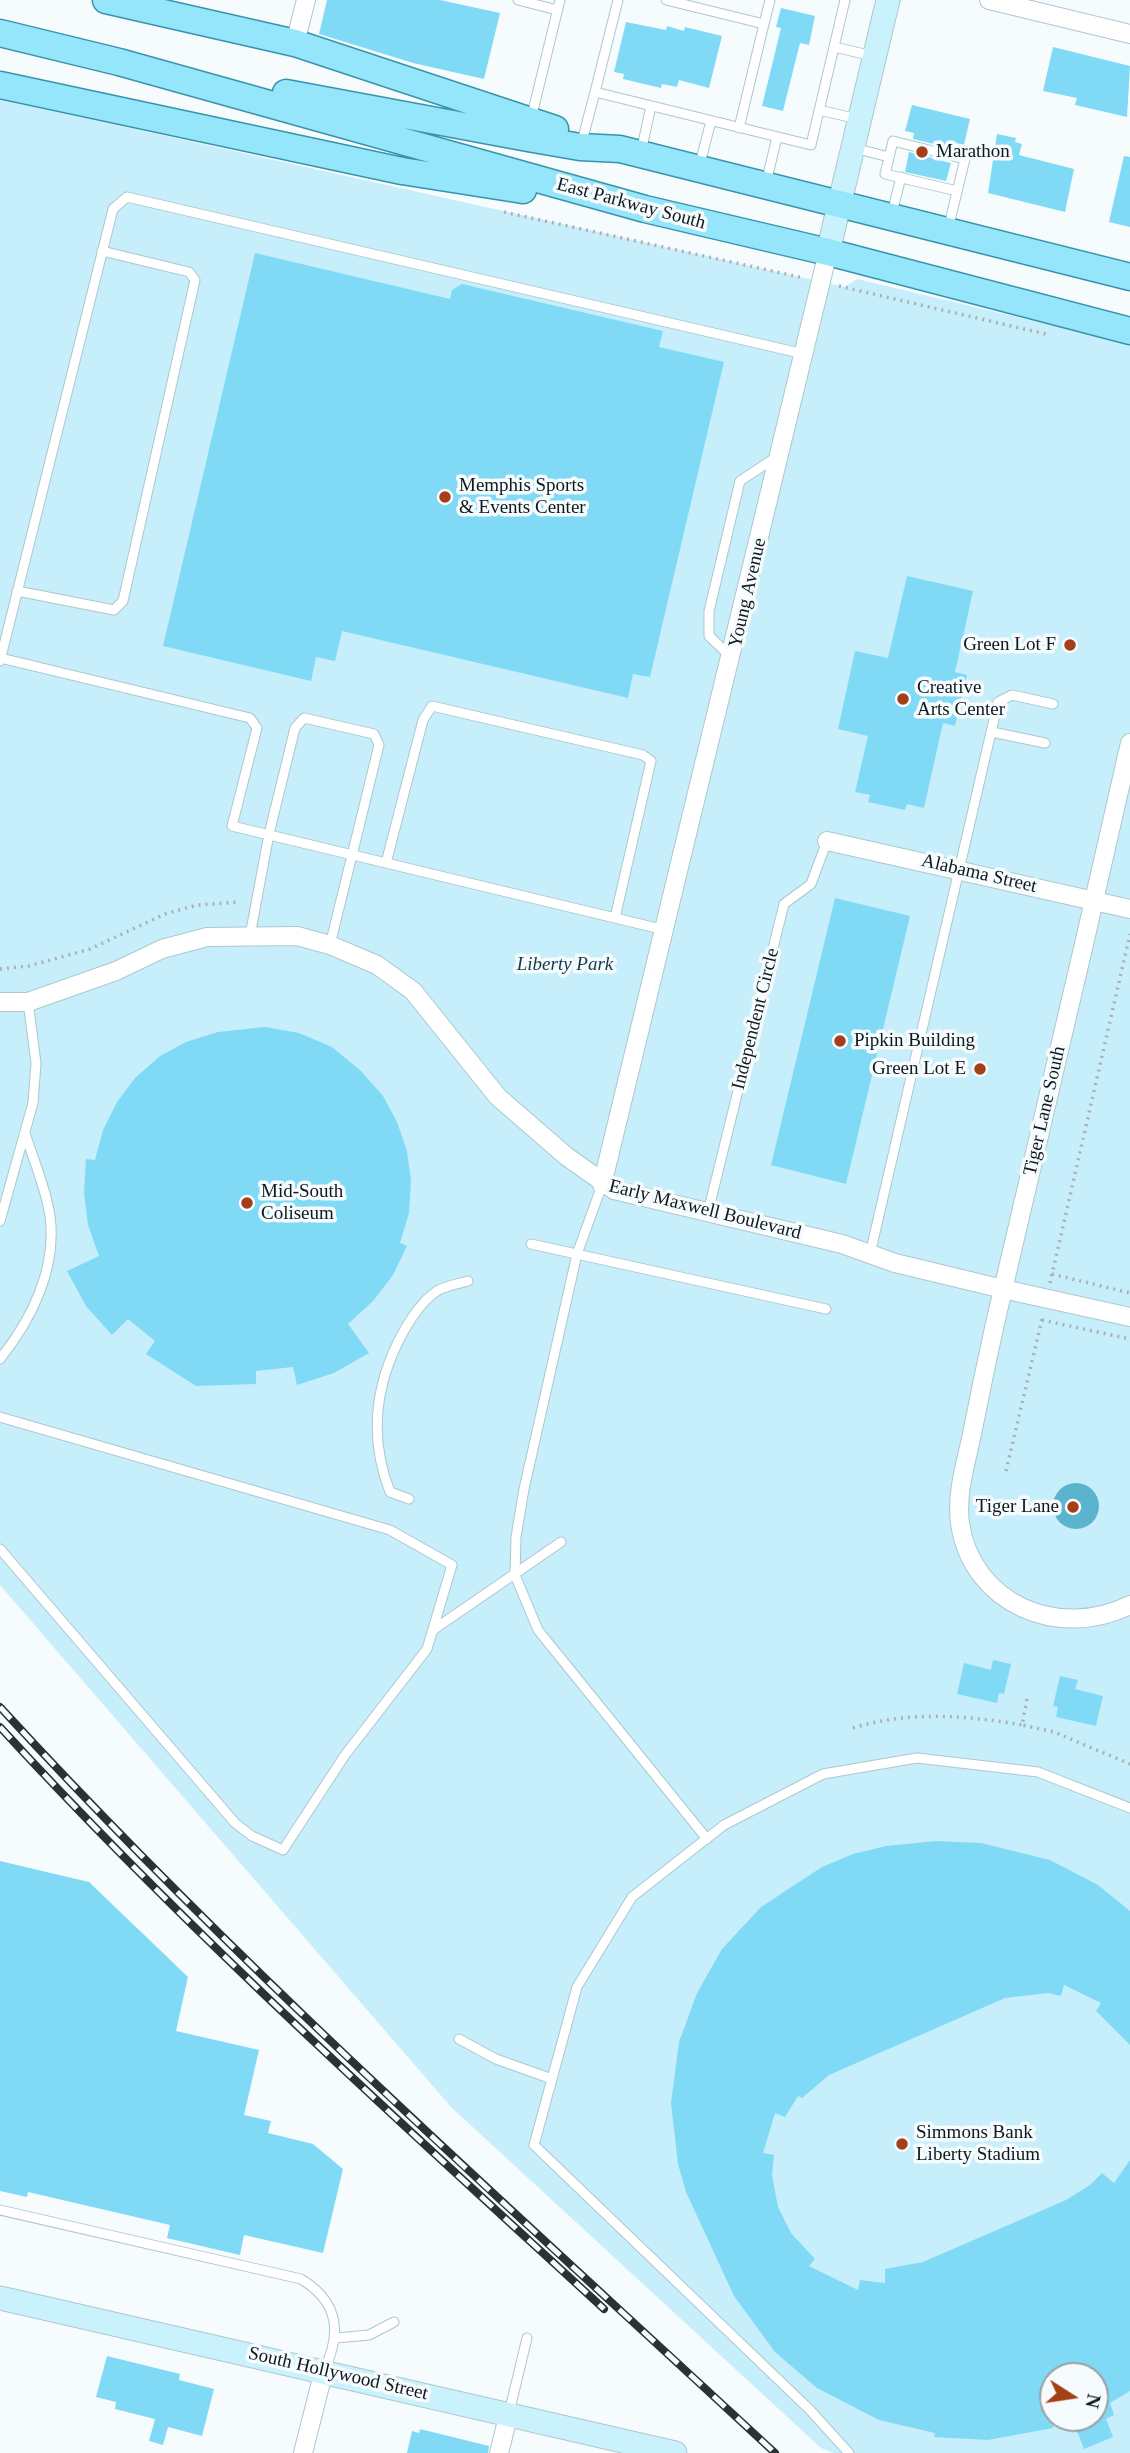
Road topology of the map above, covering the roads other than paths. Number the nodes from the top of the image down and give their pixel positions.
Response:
1 (106, 0) edge
2 (306, 0) edge
3 (518, 0) edge
4 (618, 0) edge
5 (666, 0) edge
6 (770, 0) edge
7 (845, 0) edge
8 (888, 0) edge
9 (989, 0) edge
10 (559, 5) edge
11 (764, 24) junction
12 (0, 33) edge
13 (1130, 34) edge
14 (295, 43) junction
15 (834, 47) junction
16 (873, 57) junction
17 (127, 64) junction
18 (0, 85) edge
19 (595, 92) junction
20 (651, 106) junction
21 (819, 110) junction
22 (859, 120) junction
23 (711, 121) junction
24 (739, 128) junction
25 (530, 130) junction
26 (777, 137) junction
27 (582, 142) junction
28 (852, 148) junction
29 (630, 152) junction
30 (889, 157) junction
31 (699, 168) junction
32 (901, 177) junction
33 (765, 185) junction
34 (957, 191) junction
35 (839, 203) junction
36 (645, 209) junction
37 (891, 217) junction
38 (948, 231) junction
39 (102, 251) junction
40 (828, 252) junction
41 (1130, 277) edge
42 (1130, 331) edge
43 (804, 354) junction
44 (780, 454) junction
45 (17, 591) junction
46 (732, 658) junction
47 (0, 659) edge
48 (1053, 704) dead end
49 (992, 732) junction
50 (1045, 743) dead end
51 (1130, 743) edge
52 (269, 834) junction
53 (827, 841) joint
54 (351, 855) junction
55 (386, 863) junction
56 (962, 870) junction
57 (1094, 901) junction
58 (1130, 909) edge
59 (615, 918) junction
60 (665, 930) junction
61 (250, 936) junction
62 (330, 945) junction
63 (0, 1002) edge
64 (28, 1002) junction
65 (25, 1133) junction
66 (603, 1185) junction
67 (708, 1212) junction
68 (0, 1221) edge
69 (531, 1244) dead end
70 (577, 1254) junction
71 (870, 1254) junction
72 (468, 1281) dead end
73 (1003, 1289) junction
74 (827, 1309) dead end
75 (1130, 1317) edge
76 (0, 1359) edge
77 (0, 1417) edge
78 (410, 1499) dead end
79 (561, 1542) dead end
80 (0, 1549) edge
81 (516, 1575) junction
82 (1130, 1605) edge
83 (432, 1631) junction
84 (1130, 1808) edge
85 (707, 1839) junction
86 (459, 2039) dead end
87 (552, 2079) junction
88 (0, 2210) edge
89 (0, 2298) edge
90 (394, 2322) dead end
91 (336, 2338) junction
92 (527, 2338) dead end
93 (324, 2370) junction
94 (509, 2413) junction
95 (303, 2453) edge
96 (499, 2453) edge
97 (675, 2453) edge
98 (849, 2453) edge

1 - 14 main road
2 - 14 street
3 - 10 lane
4 - 19 lane
5 - 11 lane
6 - 11 lane
7 - 15 lane
8 - 16 main road, Young Avenue
9 - 13 street
10 - 25 lane
11 - 24 lane
12 - 17 main road, East Parkway South
14 - 25 main road
15 - 16 lane
15 - 21 lane
16 - 22 main road, Young Avenue
17 - 25 main road, East Parkway South
17 - 36 main road, East Parkway South
18 - 36 main road
19 - 20 lane
19 - 27 lane
20 - 23 lane
20 - 29 lane
21 - 22 lane
21 - 26 lane
22 - 28 main road, Young Avenue
23 - 24 lane
23 - 31 lane
24 - 26 lane
25 - 27 main road
26 - 33 lane
27 - 29 main road
28 - 30 lane
28 - 35 main road, Young Avenue
29 - 31 main road
30 - 32 lane
30 - 34 lane
31 - 33 main road
32 - 34 lane
32 - 37 lane
33 - 35 main road
34 - 38 lane
35 - 37 main road
35 - 40 main road, Young Avenue
36 - 40 main road, East Parkway South
37 - 38 main road
38 - 41 main road
39 - 43 lane
39 - 45 lane
39 - 45 lane
40 - 42 main road, East Parkway South
40 - 43 street, Young Avenue
43 - 44 street, Young Avenue
44 - 46 street, Young Avenue
44 - 46 lane
45 - 47 lane
46 - 60 street, Young Avenue
47 - 52 lane
48 - 49 lane
49 - 50 lane
49 - 56 lane
51 - 57 street, Tiger Lane South
52 - 54 lane
52 - 54 lane
52 - 61 lane
53 - 56 street, Alabama Street
53 - 67 lane, Independent Circle
54 - 55 lane
54 - 62 lane
55 - 59 lane
55 - 59 lane
56 - 57 street, Alabama Street
56 - 71 lane
57 - 58 street, Alabama Street
57 - 73 street, Tiger Lane South
59 - 60 lane
60 - 66 street, Young Avenue
61 - 62 street, Early Maxwell Boulevard
61 - 64 street, Early Maxwell Boulevard
62 - 66 street, Early Maxwell Boulevard
63 - 64 street, Early Maxwell Boulevard
64 - 65 lane
65 - 68 lane
65 - 76 lane
66 - 67 street, Early Maxwell Boulevard
66 - 70 lane
67 - 71 street, Early Maxwell Boulevard
69 - 70 lane
70 - 74 lane
70 - 81 lane
71 - 73 street, Early Maxwell Boulevard
72 - 78 lane
73 - 75 street, Early Maxwell Boulevard
73 - 82 street, Tiger Lane South
77 - 83 lane
79 - 81 lane
80 - 83 lane
81 - 83 lane
81 - 85 lane
84 - 85 lane
85 - 87 lane
86 - 87 lane
87 - 98 lane
88 - 91 lane
89 - 93 main road, South Hollywood Street
90 - 91 lane
91 - 93 lane
92 - 94 lane
93 - 94 main road, South Hollywood Street
93 - 95 street
94 - 96 street
94 - 97 main road, South Hollywood Street

